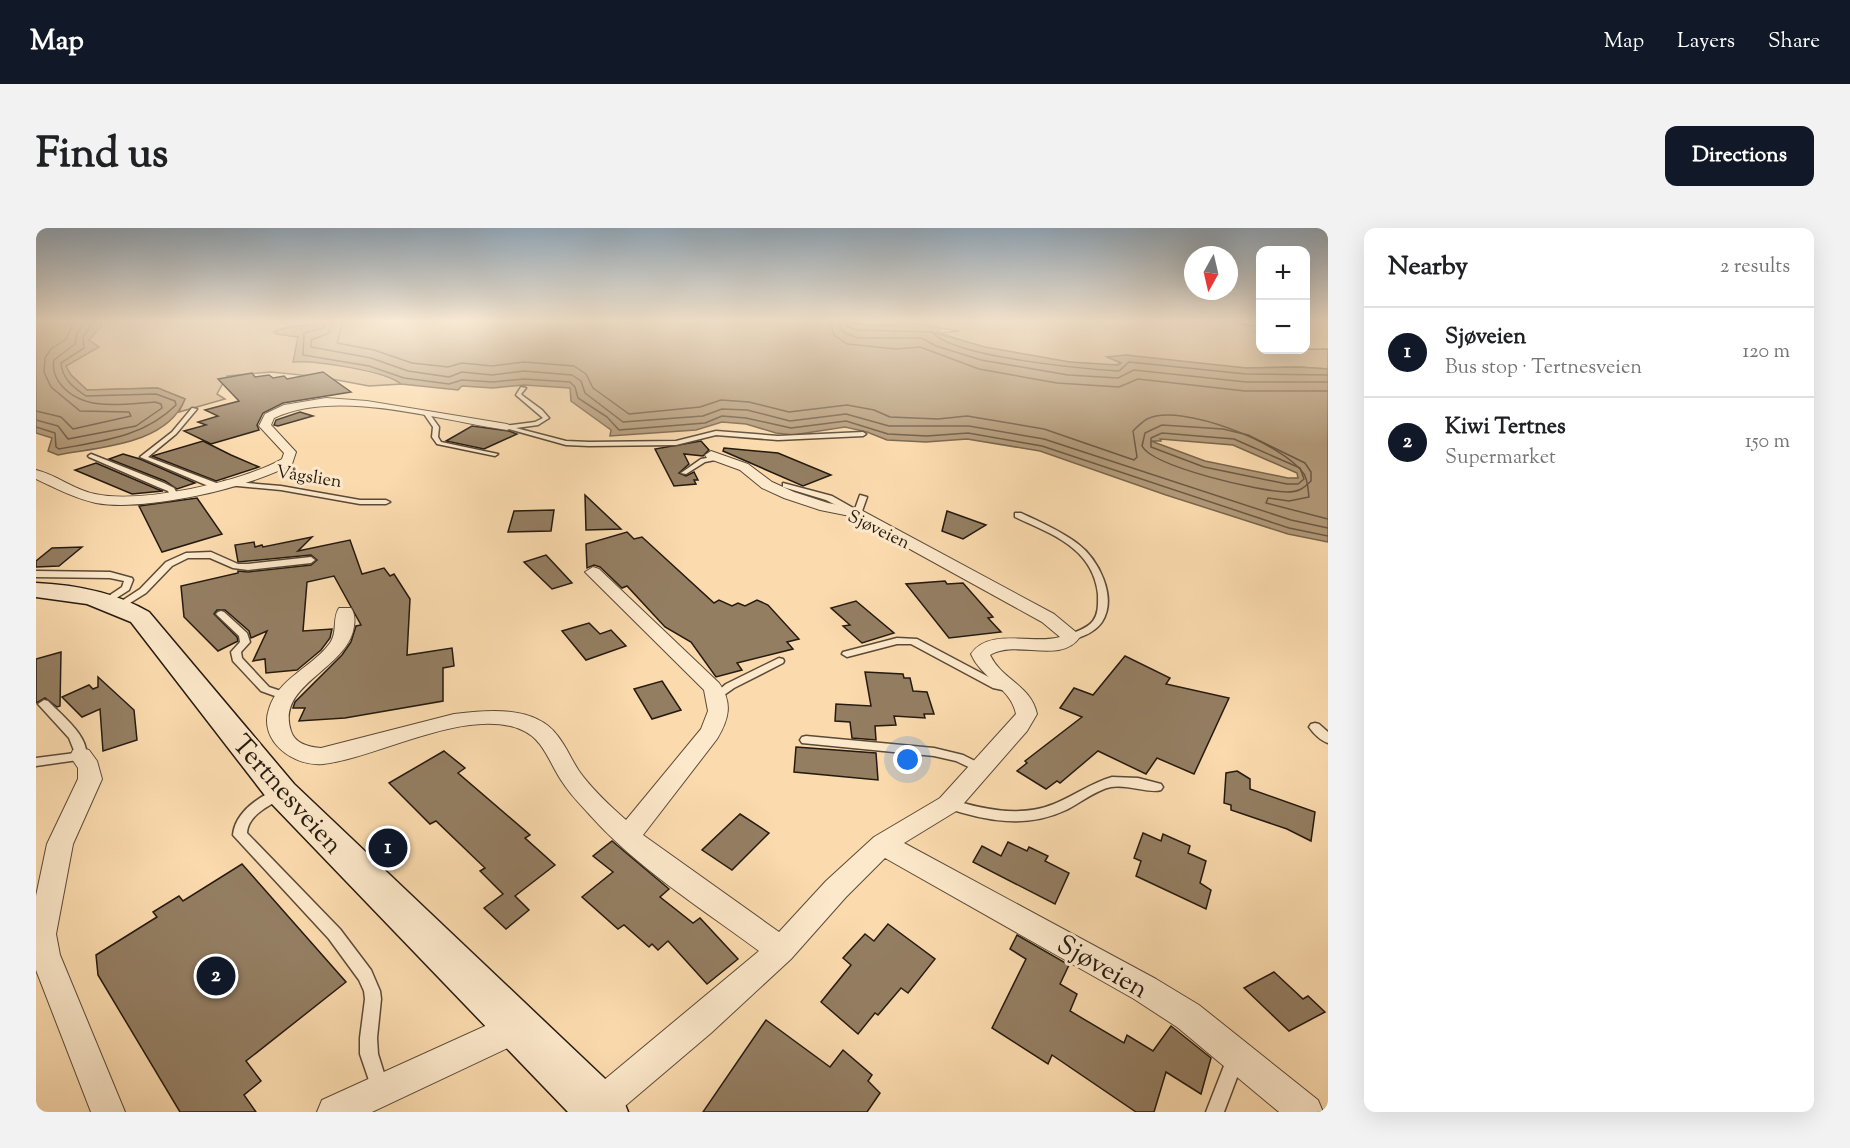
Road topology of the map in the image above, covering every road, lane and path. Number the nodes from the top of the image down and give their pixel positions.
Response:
1 (523, 388) dead end
2 (194, 410) dead end
3 (427, 414) junction
4 (507, 427) junction
5 (863, 434) dead end
6 (495, 454) dead end
7 (91, 456) dead end
8 (715, 457) joint
9 (684, 472) dead end
10 (36, 474) edge
11 (221, 485) junction
12 (786, 485) dead end
13 (174, 495) junction
14 (863, 497) dead end
15 (386, 502) dead end
16 (826, 502) junction
17 (855, 513) junction
18 (1018, 515) dead end
19 (311, 560) dead end
20 (593, 572) dead end
21 (36, 574) edge
22 (36, 590) edge
23 (113, 604) junction
24 (345, 612) dead end
25 (221, 614) dead end
26 (1071, 637) junction
27 (847, 654) dead end
28 (779, 662) dead end
29 (1012, 689) junction
30 (286, 696) junction
31 (717, 696) junction
32 (44, 704) dead end
33 (1315, 728) dead end
34 (1328, 739) edge
35 (806, 740) dead end
36 (81, 756) junction
37 (36, 762) edge
38 (980, 768) junction
39 (1157, 787) dead end
40 (282, 793) junction
41 (949, 804) junction
42 (629, 835) junction
43 (884, 844) junction
44 (39, 936) edge
45 (781, 950) junction
46 (516, 1028) junction
47 (1237, 1056) junction
48 (381, 1092) junction
49 (600, 1110) edge
50 (108, 1112) edge
51 (334, 1112) edge
52 (1215, 1112) edge
53 (1306, 1112) edge

1 - 4 lane
2 - 11 lane
3 - 4 street, Vågslien
3 - 6 lane
3 - 11 street, Vågslien
4 - 5 lane
7 - 13 lane
8 - 9 lane
8 - 16 street, Sjøveien
10 - 13 street, Vågslien
11 - 13 street, Vågslien
11 - 15 lane, Vågslien
12 - 16 lane
14 - 17 lane
16 - 17 street, Sjøveien
17 - 26 street, Sjøveien
18 - 26 lane
19 - 23 lane
20 - 31 street
21 - 23 lane
22 - 23 main road, Tertnesveien
23 - 40 main road, Tertnesveien
24 - 30 street
25 - 30 lane
26 - 29 street
27 - 29 lane
28 - 31 lane
29 - 38 street
30 - 42 street
31 - 42 street
32 - 36 lane
33 - 34 lane
35 - 38 lane
36 - 37 lane
36 - 44 street
38 - 41 street
39 - 41 lane
40 - 46 main road, Tertnesveien
40 - 48 lane
41 - 43 street
42 - 45 street
43 - 45 street
43 - 47 street, Sjøveien
44 - 50 street
45 - 49 street
46 - 48 street
46 - 49 main road, Tertnesveien
47 - 52 lane
47 - 53 street, Sjøveien
48 - 51 street

